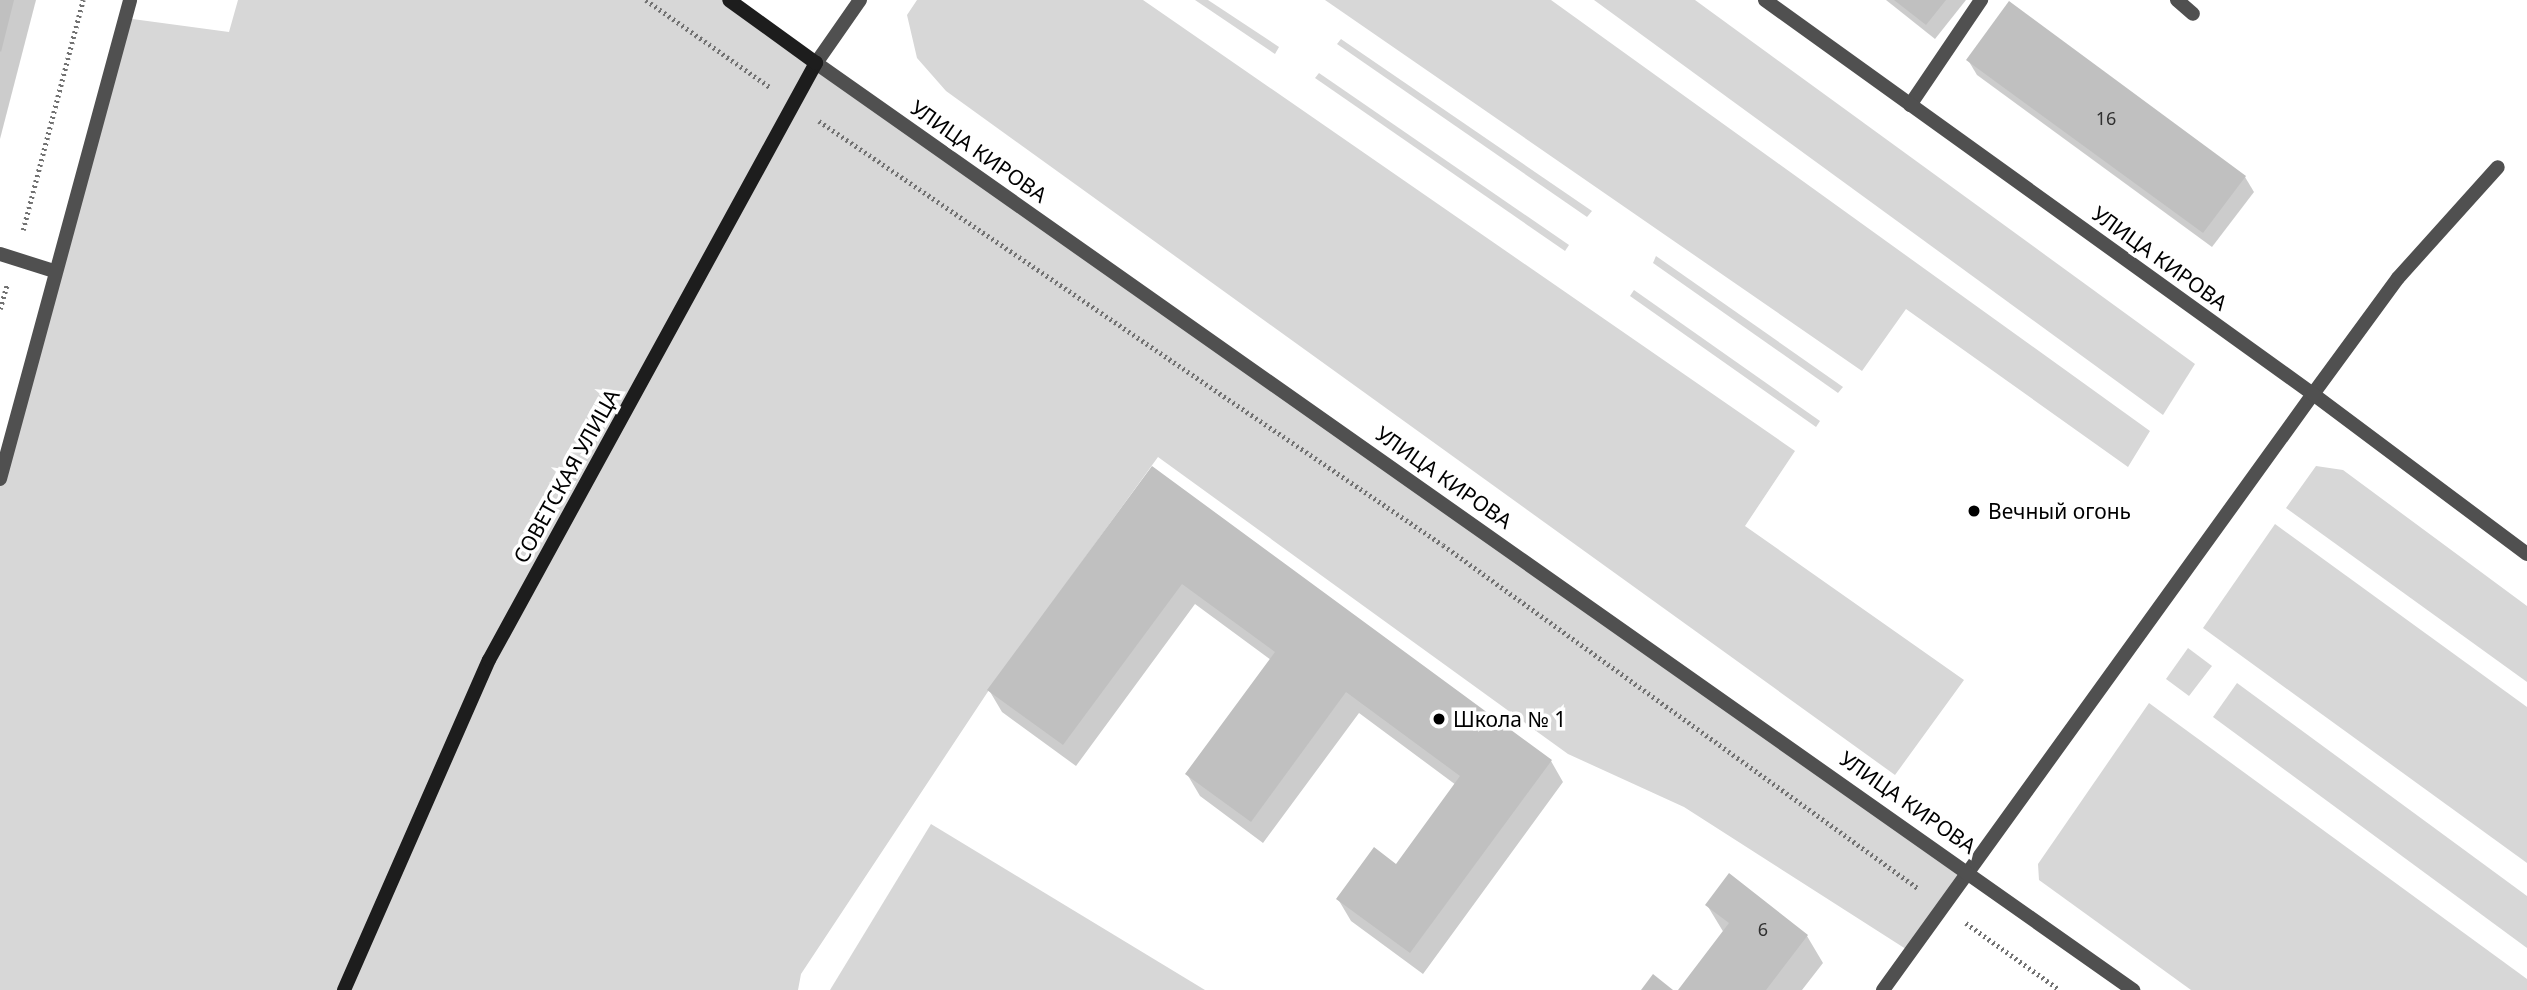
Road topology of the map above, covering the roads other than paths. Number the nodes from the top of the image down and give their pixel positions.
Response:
1 (130, 0) edge
2 (729, 0) edge
3 (860, 0) edge
4 (1765, 0) edge
5 (1980, 0) edge
6 (2177, 0) edge
7 (2193, 14) dead end
8 (816, 63) junction
9 (1910, 105) junction
10 (2498, 167) dead end
11 (0, 254) edge
12 (54, 271) junction
13 (2313, 394) junction
14 (0, 479) edge
15 (2527, 554) edge
16 (1967, 869) junction
17 (344, 990) edge
18 (1883, 990) edge
19 (2133, 990) edge

1 - 12 street
2 - 8 main road, УЛИЦА КИРОВА
3 - 8 street, СОВЕТСКАЯ УЛИЦА
4 - 9 street, УЛИЦА КИРОВА
5 - 9 street
6 - 7 street
8 - 16 street, УЛИЦА КИРОВА
8 - 17 main road, СОВЕТСКАЯ УЛИЦА
9 - 13 street, УЛИЦА КИРОВА
10 - 13 street
11 - 12 street
12 - 14 street
13 - 15 street, УЛИЦА КИРОВА
13 - 16 street
16 - 18 street
16 - 19 street, УЛИЦА КИРОВА

